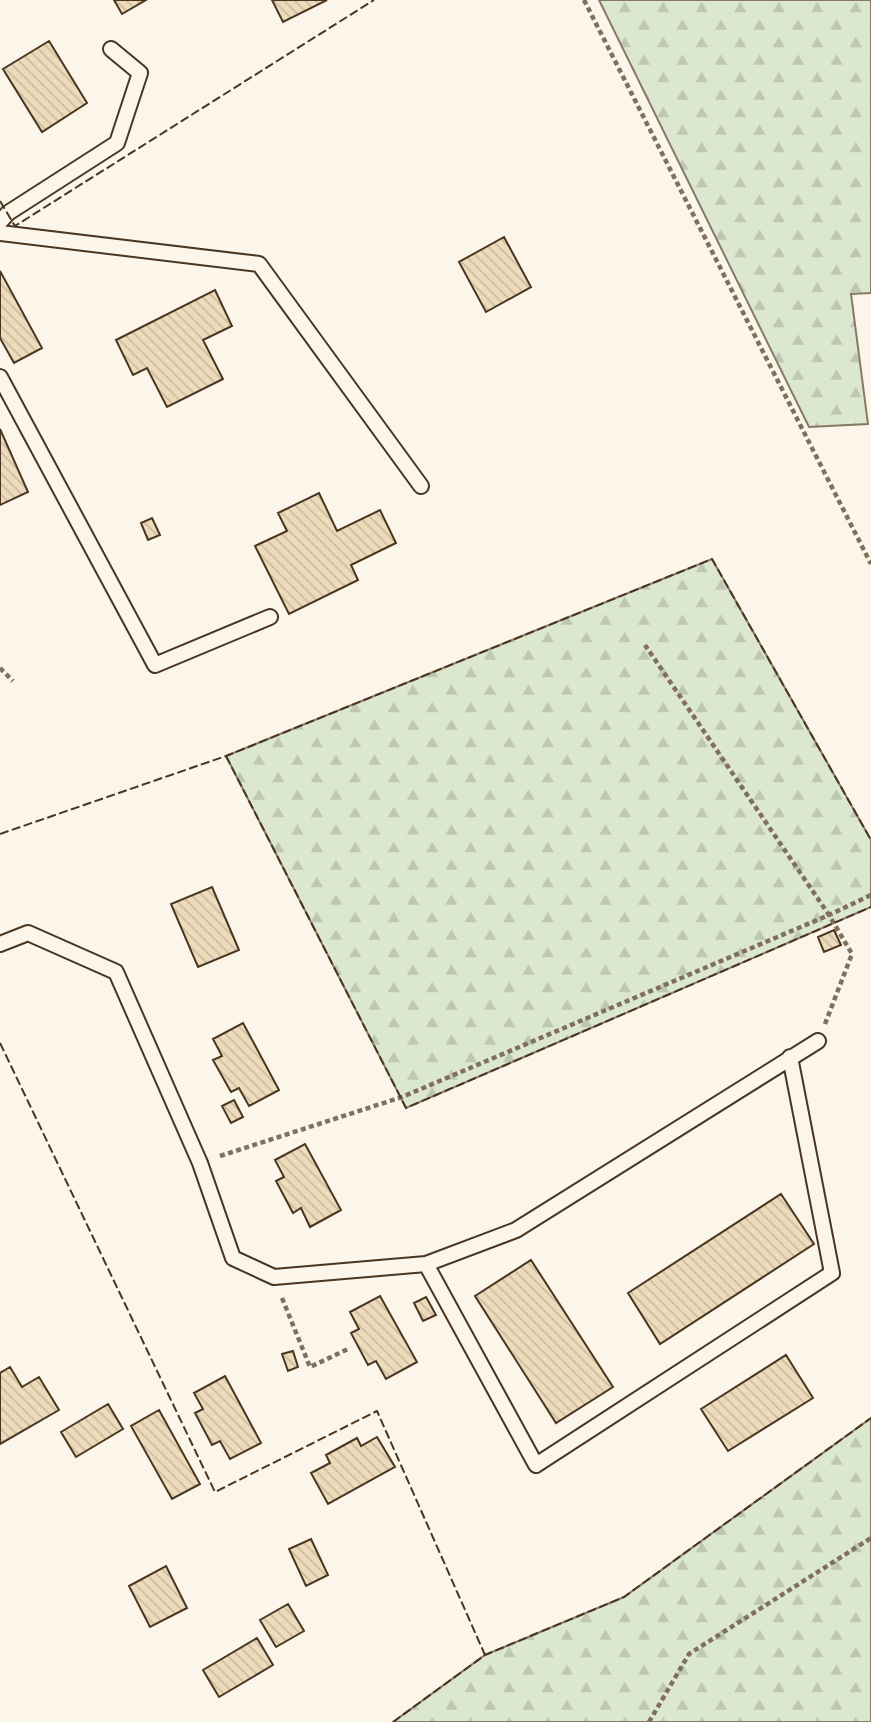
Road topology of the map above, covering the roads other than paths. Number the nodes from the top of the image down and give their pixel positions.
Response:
1 (111, 49) dead end
2 (0, 222) edge
3 (0, 233) edge
4 (0, 377) edge
5 (421, 486) dead end
6 (270, 617) dead end
7 (0, 944) edge
8 (818, 1041) road end
9 (790, 1057) junction
10 (426, 1264) junction

1 - 2 lane
3 - 5 lane
4 - 6 lane
7 - 10 lane
8 - 9 lane
9 - 10 lane
9 - 10 lane

